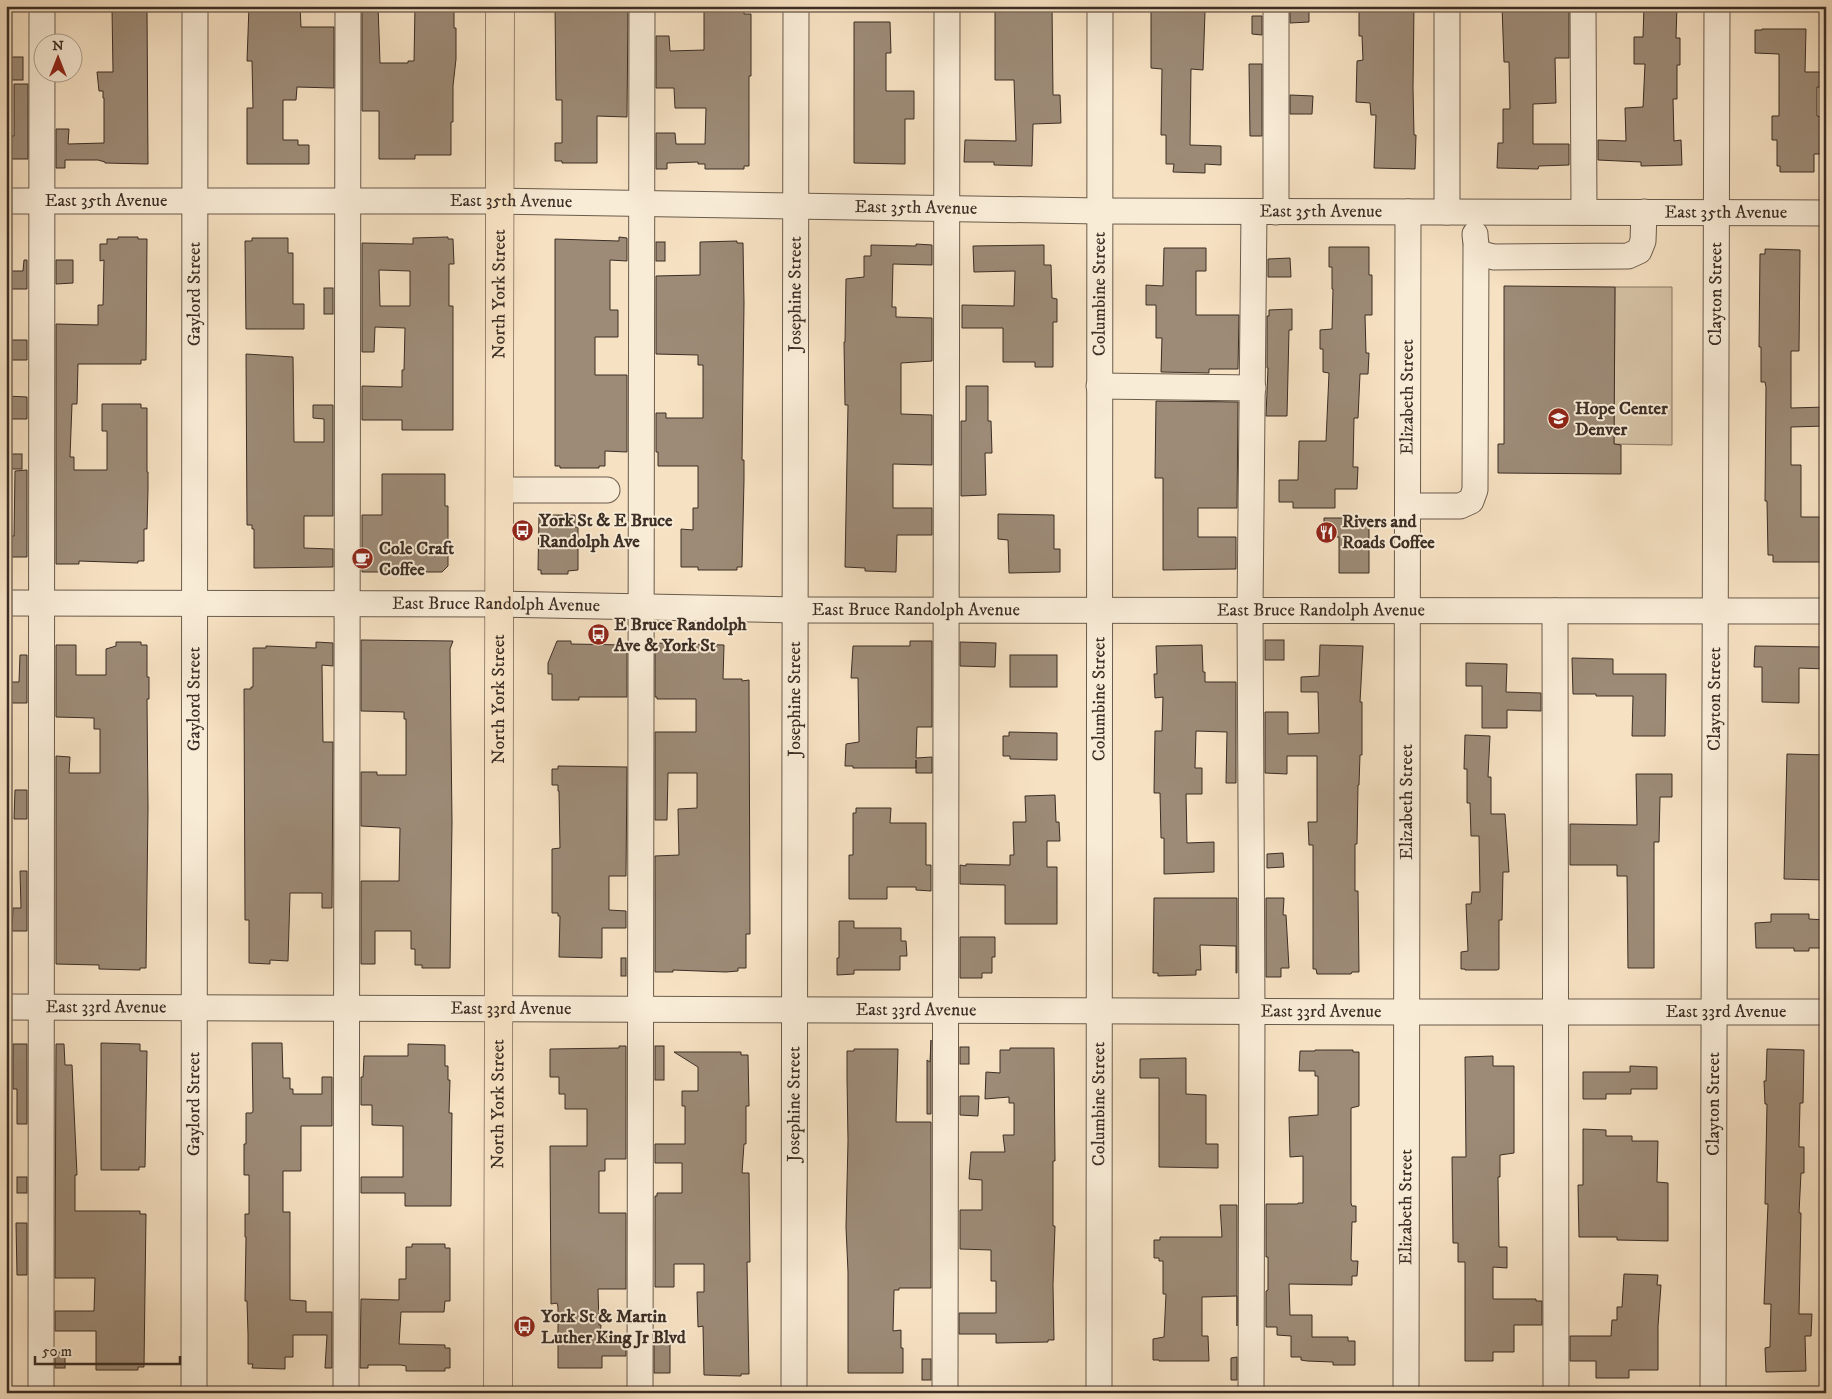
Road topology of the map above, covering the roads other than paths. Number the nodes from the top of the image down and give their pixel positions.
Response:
1 (42, 6) edge
2 (195, 6) edge
3 (348, 6) edge
4 (500, 6) edge
5 (642, 6) edge
6 (796, 6) edge
7 (947, 6) edge
8 (1100, 6) edge
9 (1276, 6) edge
10 (1447, 6) edge
11 (1583, 6) edge
12 (1717, 6) edge
13 (6, 201) edge
14 (42, 201) junction
15 (195, 201) junction
16 (348, 201) junction
17 (499, 201) junction
18 (642, 202) junction
19 (796, 205) junction
20 (946, 208) junction
21 (1100, 211) junction
22 (1265, 212) junction
23 (1408, 212) junction
24 (1447, 212) junction
25 (1474, 212) junction
26 (1584, 212) junction
27 (1644, 212) junction
28 (1716, 212) junction
29 (1826, 212) edge
30 (1476, 247) junction
31 (1100, 386) junction
32 (1253, 388) junction
33 (500, 490) junction
34 (606, 490) dead end
35 (1408, 506) junction
36 (6, 603) edge
37 (41, 604) junction
38 (194, 604) junction
39 (347, 604) junction
40 (499, 604) junction
41 (640, 607) junction
42 (795, 610) junction
43 (946, 610) junction
44 (1099, 610) junction
45 (1250, 610) junction
46 (1408, 611) junction
47 (1555, 611) junction
48 (1715, 611) junction
49 (1826, 612) edge
50 (6, 1007) edge
51 (41, 1007) junction
52 (195, 1007) junction
53 (347, 1007) junction
54 (499, 1008) junction
55 (640, 1010) junction
56 (794, 1010) junction
57 (946, 1011) junction
58 (1099, 1011) junction
59 (1714, 1011) junction
60 (1252, 1012) junction
61 (1407, 1012) junction
62 (1556, 1012) junction
63 (1826, 1012) edge
64 (41, 1393) edge
65 (194, 1393) edge
66 (346, 1393) edge
67 (498, 1393) edge
68 (640, 1393) edge
69 (794, 1393) edge
70 (945, 1393) edge
71 (1099, 1393) edge
72 (1251, 1393) edge
73 (1406, 1393) edge
74 (1556, 1393) edge
75 (1713, 1393) edge

1 - 14 street
2 - 15 street, Gaylord Street
3 - 16 street
4 - 17 main road, North York Street
5 - 18 street
6 - 19 street, Josephine Street
7 - 20 street
8 - 21 street, Columbine Street
9 - 22 street
10 - 24 street
11 - 26 street
12 - 28 street, Clayton Street
13 - 14 street, East 35th Avenue
14 - 15 street, East 35th Avenue
14 - 37 street
15 - 16 street, East 35th Avenue
15 - 38 street, Gaylord Street
16 - 17 street, East 35th Avenue
16 - 39 street
17 - 18 street, East 35th Avenue
17 - 33 main road, North York Street
18 - 19 street, East 35th Avenue
18 - 41 street
19 - 20 street, East 35th Avenue
19 - 42 street, Josephine Street
20 - 21 street, East 35th Avenue
20 - 43 street
21 - 22 street, East 35th Avenue
21 - 31 street, Columbine Street
22 - 23 street, East 35th Avenue
22 - 32 street
23 - 24 street, East 35th Avenue
23 - 35 street, Elizabeth Street
24 - 25 street, East 35th Avenue
25 - 26 street, East 35th Avenue
25 - 30 street
26 - 27 street, East 35th Avenue
27 - 28 street, East 35th Avenue
27 - 30 street
28 - 29 street, East 35th Avenue
28 - 48 street, Clayton Street
30 - 35 street
31 - 32 street
31 - 44 street, Columbine Street
32 - 45 street
33 - 34 street
33 - 40 main road, North York Street
35 - 46 street, Elizabeth Street
36 - 37 street, East Bruce Randolph Avenue
37 - 38 street, East Bruce Randolph Avenue
37 - 51 street
38 - 39 street, East Bruce Randolph Avenue
38 - 52 street, Gaylord Street
39 - 40 street, East Bruce Randolph Avenue
39 - 53 street
40 - 41 street, East Bruce Randolph Avenue
40 - 54 main road, North York Street
41 - 42 street, East Bruce Randolph Avenue
41 - 55 street
42 - 43 street, East Bruce Randolph Avenue
42 - 56 street, Josephine Street
43 - 44 street, East Bruce Randolph Avenue
43 - 57 street
44 - 45 street, East Bruce Randolph Avenue
44 - 58 street, Columbine Street
45 - 46 street, East Bruce Randolph Avenue
45 - 60 street
46 - 47 street, East Bruce Randolph Avenue
46 - 61 street, Elizabeth Street
47 - 48 street, East Bruce Randolph Avenue
47 - 62 street
48 - 49 street, East Bruce Randolph Avenue
48 - 59 street, Clayton Street
50 - 51 street, East 33rd Avenue
51 - 52 street, East 33rd Avenue
51 - 64 street
52 - 53 street, East 33rd Avenue
52 - 65 street, Gaylord Street
53 - 54 street, East 33rd Avenue
53 - 66 street
54 - 55 street, East 33rd Avenue
54 - 67 main road, North York Street
55 - 56 street, East 33rd Avenue
55 - 68 street
56 - 57 street, East 33rd Avenue
56 - 69 street, Josephine Street
57 - 58 street, East 33rd Avenue
57 - 70 street
58 - 60 street, East 33rd Avenue
58 - 71 street, Columbine Street
59 - 62 street, East 33rd Avenue
59 - 63 street, East 33rd Avenue
59 - 75 street, Clayton Street
60 - 61 street, East 33rd Avenue
60 - 72 street
61 - 62 street, East 33rd Avenue
61 - 73 street, Elizabeth Street
62 - 74 street

